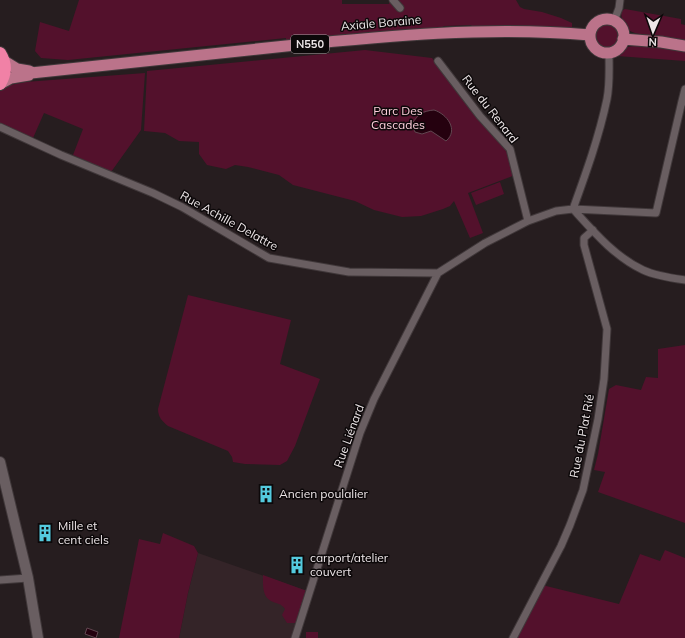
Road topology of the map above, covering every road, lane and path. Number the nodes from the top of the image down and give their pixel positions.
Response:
1 (393, 0) edge
2 (620, 0) edge
3 (400, 8) dead end
4 (614, 21) junction
5 (590, 35) junction
6 (623, 39) junction
7 (685, 46) edge
8 (609, 53) junction
9 (2, 57) edge
10 (438, 61) dead end
11 (31, 73) junction
12 (0, 84) edge
13 (685, 90) edge
14 (684, 101) edge
15 (0, 127) edge
16 (573, 209) junction
17 (528, 221) junction
18 (592, 230) junction
19 (438, 274) junction
20 (685, 280) edge
21 (0, 462) edge
22 (28, 578) junction
23 (0, 580) edge
24 (38, 638) edge
25 (295, 638) edge
26 (513, 638) edge

1 - 3 street
2 - 4 street
4 - 5 main road
4 - 6 main road
5 - 8 main road
5 - 11 main road, Axiale Boraine / N550
6 - 7 main road
6 - 8 main road
8 - 16 street
9 - 11 main road, Axiale Boraine / N550
9 - 12 highway, Axiale Boraine
10 - 17 street, Rue du Renard
11 - 12 main road, Axiale Boraine / N550
13 - 14 street
14 - 16 street
15 - 19 street, Rue Achille Delattre
16 - 17 street
16 - 18 street
17 - 19 street
18 - 20 street
18 - 26 street, Rue du Plat Rié
19 - 25 street, Rue Liénard
21 - 22 street
22 - 23 street
22 - 24 street

